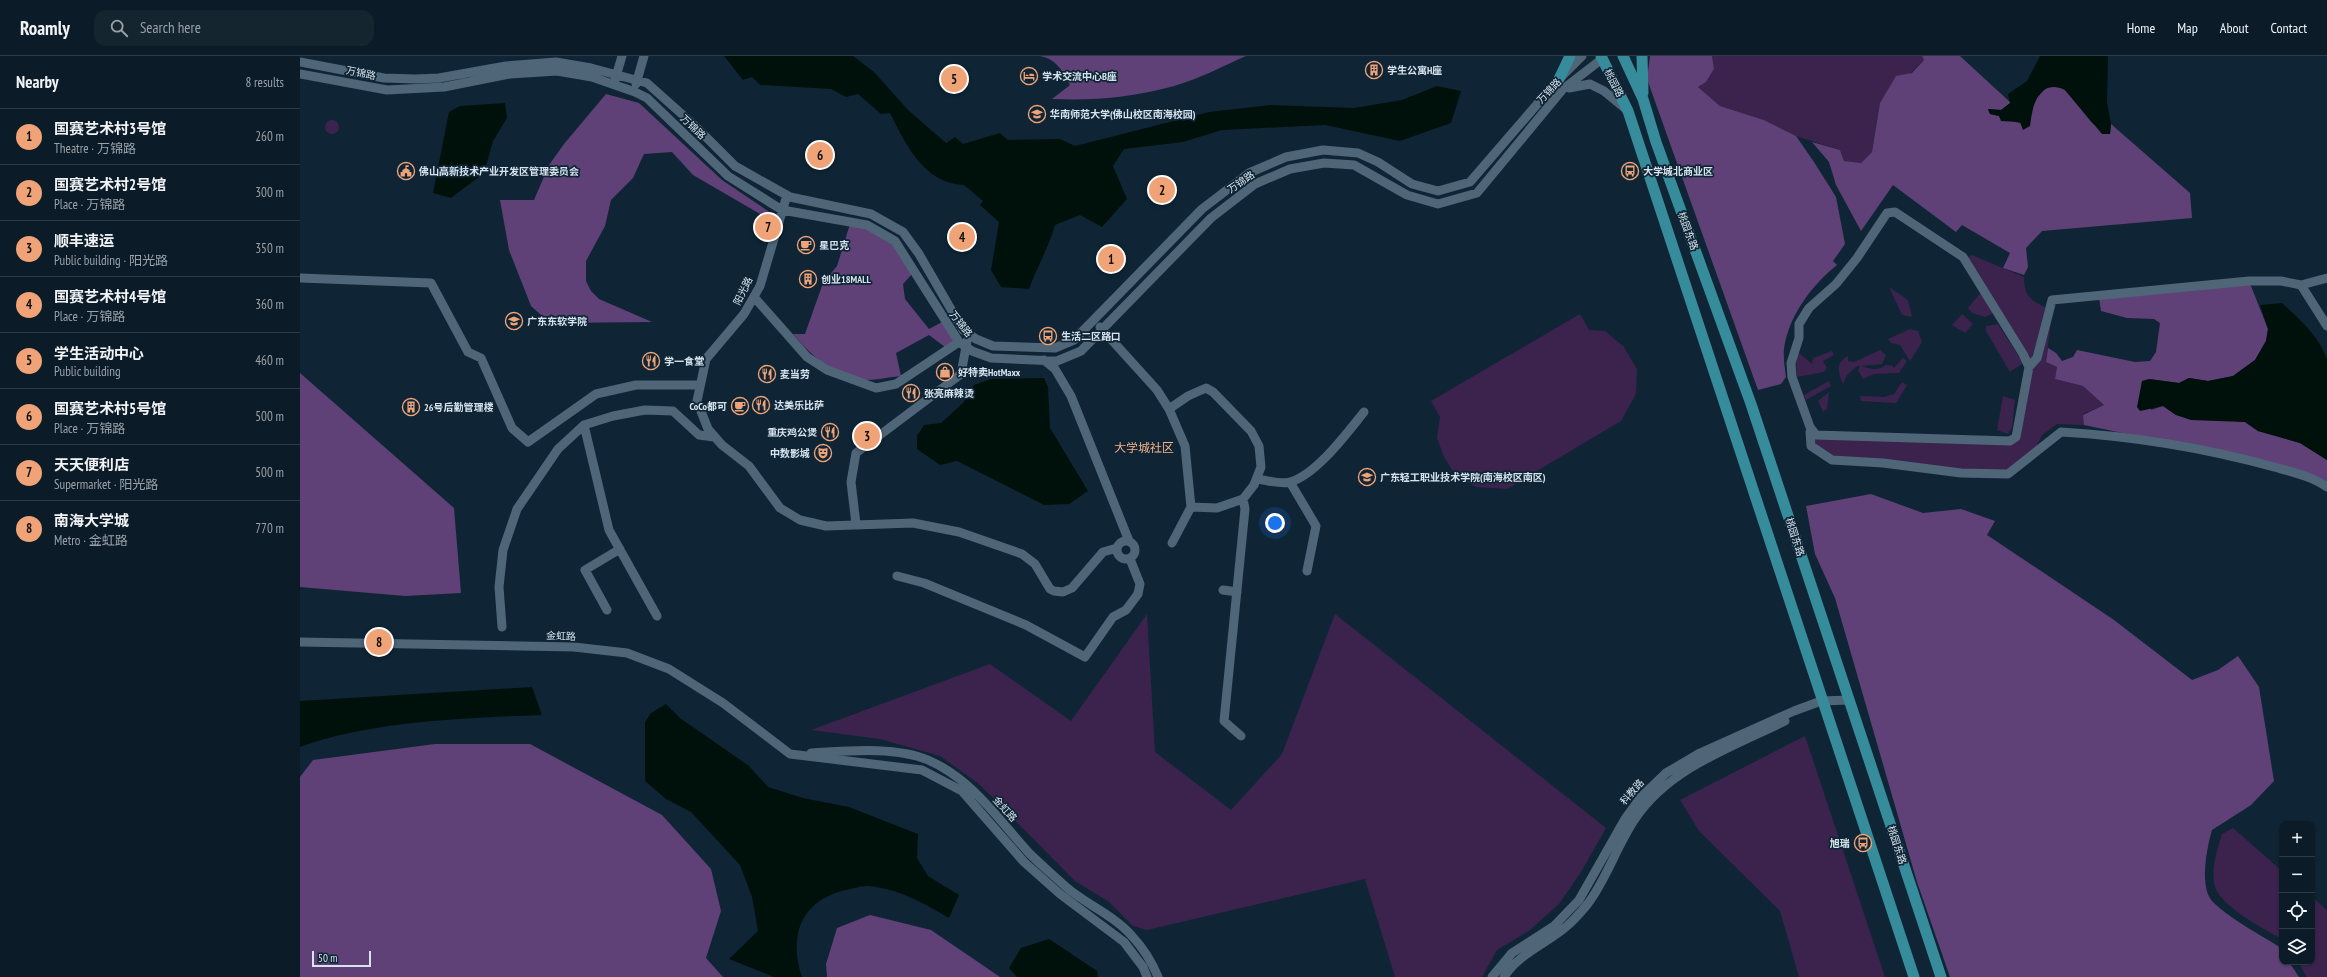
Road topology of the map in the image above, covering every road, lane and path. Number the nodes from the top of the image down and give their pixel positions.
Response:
1 (622, 56) edge
2 (644, 56) edge
3 (1570, 56) edge
4 (1582, 56) edge
5 (1623, 56) edge
6 (1642, 56) edge
7 (1603, 57) edge
8 (300, 62) edge
9 (300, 74) edge
10 (617, 74) junction
11 (637, 80) junction
12 (1561, 84) junction
13 (614, 85) junction
14 (635, 92) junction
15 (1643, 99) junction
16 (1628, 111) junction
17 (787, 195) junction
18 (782, 210) junction
19 (300, 278) edge
20 (2327, 278) edge
21 (2301, 285) junction
22 (754, 296) junction
23 (1094, 322) junction
24 (2327, 326) edge
25 (1103, 330) junction
26 (970, 334) junction
27 (962, 344) junction
28 (1044, 360) junction
29 (2029, 367) junction
30 (700, 385) junction
31 (1169, 408) junction
32 (1364, 412) dead end
33 (584, 425) junction
34 (1810, 432) dead end
35 (714, 437) junction
36 (1256, 479) junction
37 (1290, 482) junction
38 (2327, 487) edge
39 (1243, 499) junction
40 (1191, 507) junction
41 (856, 524) junction
42 (1129, 541) junction
43 (1172, 543) dead end
44 (1117, 548) junction
45 (620, 549) junction
46 (1130, 558) junction
47 (1307, 571) dead end
48 (897, 576) dead end
49 (1223, 590) dead end
50 (1237, 592) junction
51 (607, 610) dead end
52 (657, 616) dead end
53 (502, 627) dead end
54 (300, 642) edge
55 (1849, 700) junction
56 (1822, 704) junction
57 (1241, 736) dead end
58 (790, 754) junction
59 (1148, 977) edge
60 (1158, 977) edge
61 (1492, 977) edge
62 (1504, 977) edge
63 (1914, 977) edge
64 (1941, 977) edge

1 - 10 street
2 - 11 street
3 - 12 main road
4 - 12 street, 万锦路
5 - 15 main road, 桃园路
6 - 15 main road
7 - 12 street, 万锦路
7 - 16 main road, 桃园路
8 - 10 street, 万锦路
9 - 13 street, 万锦路
10 - 11 street, 万锦路
10 - 13 street
11 - 14 street
11 - 17 street, 万锦路
12 - 16 street
12 - 23 street, 万锦路
12 - 25 street, 万锦路
13 - 14 street, 万锦路
14 - 18 street, 万锦路
15 - 55 main road, 桃园东路
16 - 56 main road, 桃园东路
17 - 18 street, 阳光路
17 - 26 street, 万锦路
18 - 22 street, 阳光路
18 - 27 street, 万锦路
19 - 30 street
20 - 21 street
21 - 24 street
21 - 29 street
22 - 27 street
22 - 30 street, 阳光路
23 - 25 street
23 - 26 street, 万锦路
25 - 28 street, 万锦路
25 - 31 street
26 - 27 street
27 - 28 street, 万锦路
27 - 41 street
28 - 42 street
29 - 29 street
30 - 35 street, 阳光路
31 - 36 street
31 - 40 street
32 - 37 street
33 - 35 street
33 - 45 street
33 - 53 street
34 - 38 street
35 - 41 street
36 - 37 street
36 - 39 street
37 - 47 street
39 - 40 street
39 - 50 street
40 - 43 street
41 - 44 street
42 - 44 street
42 - 46 street
44 - 46 street
45 - 51 street
45 - 52 street
46 - 48 street
49 - 50 street
50 - 57 street
54 - 58 street, 金虹路
55 - 56 street, 科教路
55 - 64 main road, 桃园东路
56 - 61 street, 科教路
56 - 62 street, 科教路
56 - 63 main road, 桃园东路
58 - 59 street, 金虹路
58 - 60 street, 金虹路

